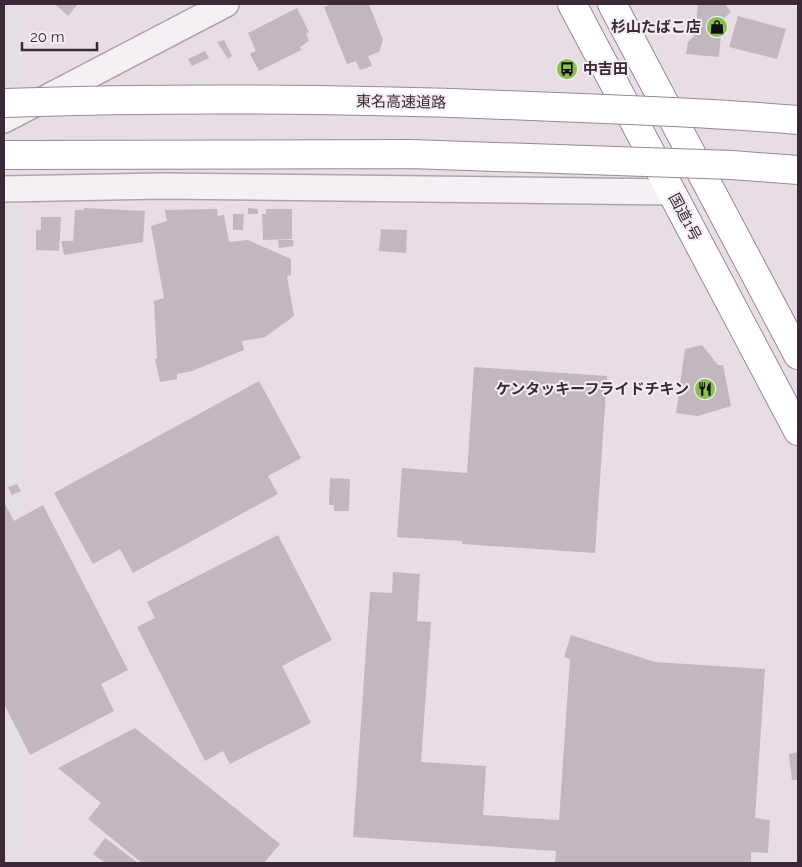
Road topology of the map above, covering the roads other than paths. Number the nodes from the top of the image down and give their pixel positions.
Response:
1 (226, 4) edge
2 (572, 4) edge
3 (612, 4) edge
4 (4, 103) edge
5 (4, 120) edge
6 (798, 120) edge
7 (4, 155) edge
8 (798, 170) edge
9 (4, 188) edge
10 (672, 192) junction
11 (798, 355) edge
12 (798, 431) edge

1 - 5 street
2 - 10 highway, 国道1号
3 - 11 highway
4 - 6 highway, 東名高速道路, bridge
7 - 8 highway, bridge
9 - 10 street
10 - 12 highway, 国道1号

